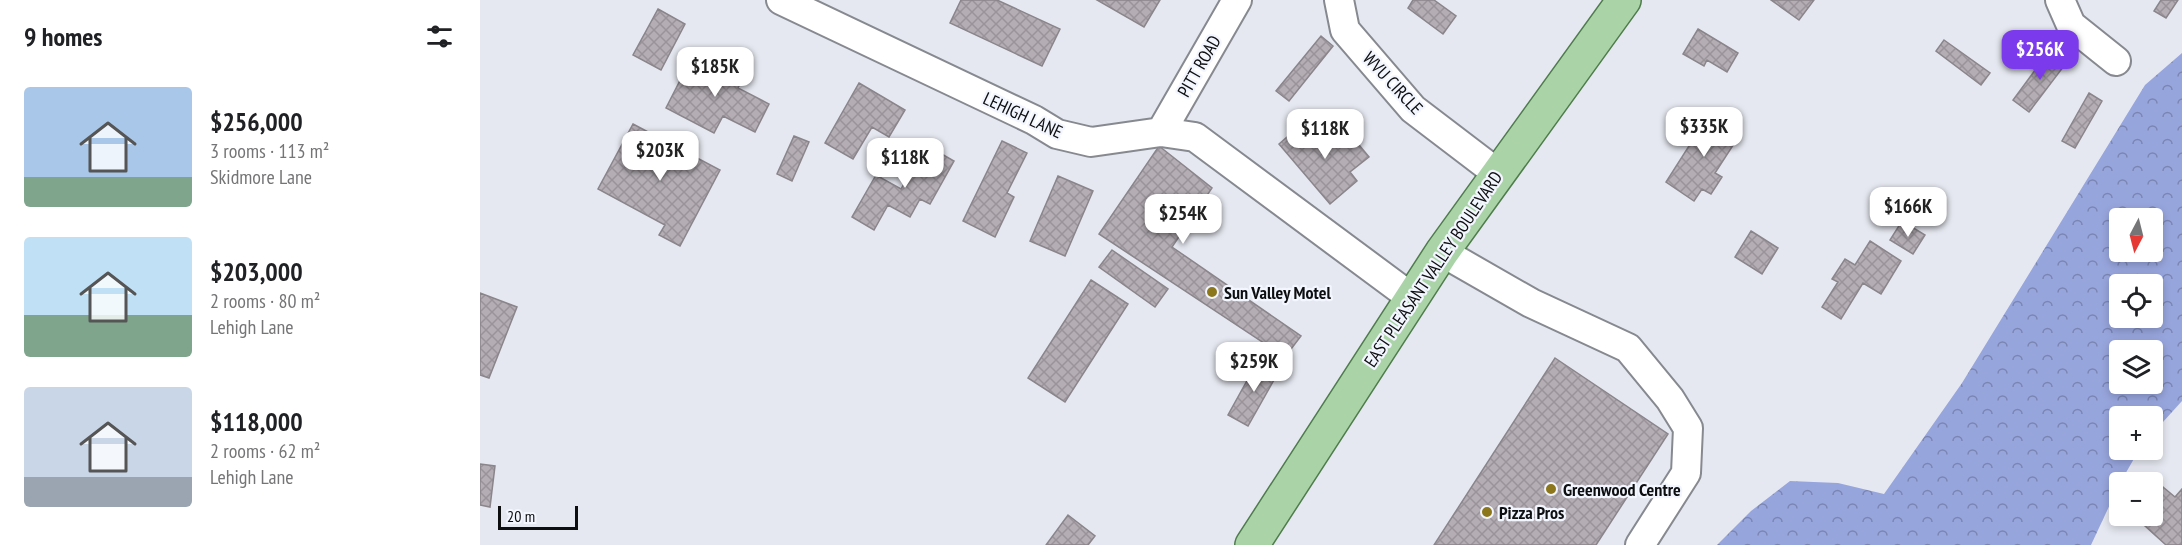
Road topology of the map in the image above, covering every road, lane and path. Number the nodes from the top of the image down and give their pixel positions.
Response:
1 (781, 0) edge
2 (1237, 0) edge
3 (1339, 0) edge
4 (1624, 0) edge
5 (2060, 0) edge
6 (2116, 60) dead end
7 (1161, 132) junction
8 (1497, 173) junction
9 (1442, 252) junction
10 (1412, 298) junction
11 (1252, 545) edge
12 (1640, 545) edge

1 - 7 street, LEHIGH LANE
2 - 7 street, PITT ROAD
3 - 8 street, WVU CIRCLE
4 - 8 main road, EAST PLEASANT VALLEY BOULEVARD
5 - 6 street
7 - 10 street, LEHIGH LANE
8 - 9 main road, EAST PLEASANT VALLEY BOULEVARD
9 - 10 main road, EAST PLEASANT VALLEY BOULEVARD
9 - 12 street
10 - 11 main road, EAST PLEASANT VALLEY BOULEVARD

